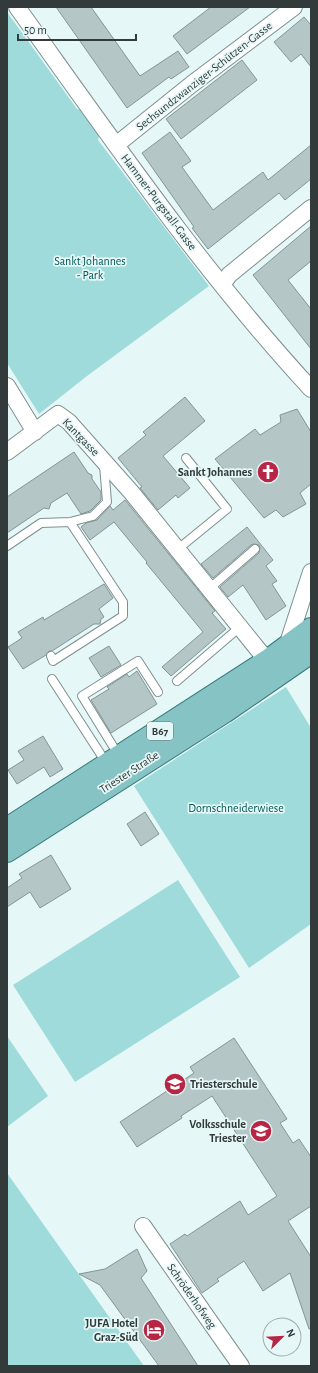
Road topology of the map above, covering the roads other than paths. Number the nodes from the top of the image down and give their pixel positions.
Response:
1 (18, 7) edge
2 (294, 7) edge
3 (116, 146) junction
4 (311, 208) edge
5 (222, 285) junction
6 (7, 386) edge
7 (311, 389) edge
8 (35, 432) junction
9 (7, 452) edge
10 (186, 458) dead end
11 (104, 460) junction
12 (70, 522) junction
13 (7, 546) edge
14 (255, 549) dead end
15 (178, 550) junction
16 (311, 572) edge
17 (210, 588) junction
18 (240, 627) junction
19 (311, 629) edge
20 (286, 646) junction
21 (311, 652) edge
22 (51, 656) dead end
23 (269, 660) junction
24 (52, 679) dead end
25 (177, 681) dead end
26 (158, 692) dead end
27 (113, 761) junction
28 (7, 829) edge
29 (7, 851) edge
30 (143, 1226) dead end
31 (241, 1366) edge

1 - 3 street, Hammer-Purgstall-Gasse
2 - 3 street, Sechsundzwanziger-Schützen-Gasse
3 - 5 street, Hammer-Purgstall-Gasse
4 - 5 street
5 - 7 street, Hammer-Purgstall-Gasse
6 - 8 street
8 - 9 street
8 - 11 street, Kantgasse
10 - 15 lane
11 - 12 lane
11 - 15 street
12 - 13 lane
12 - 22 lane
14 - 17 lane
15 - 17 street
16 - 20 street
17 - 18 street
18 - 23 street
18 - 25 lane
19 - 20 main road, Triester Straße / B67
20 - 23 main road, Triester Straße / B67
21 - 29 main road, Triester Straße / B67
23 - 27 main road, Triester Straße / B67
24 - 27 lane
26 - 27 lane
27 - 28 main road, Triester Straße / B67
30 - 31 street, Schröderhofweg

